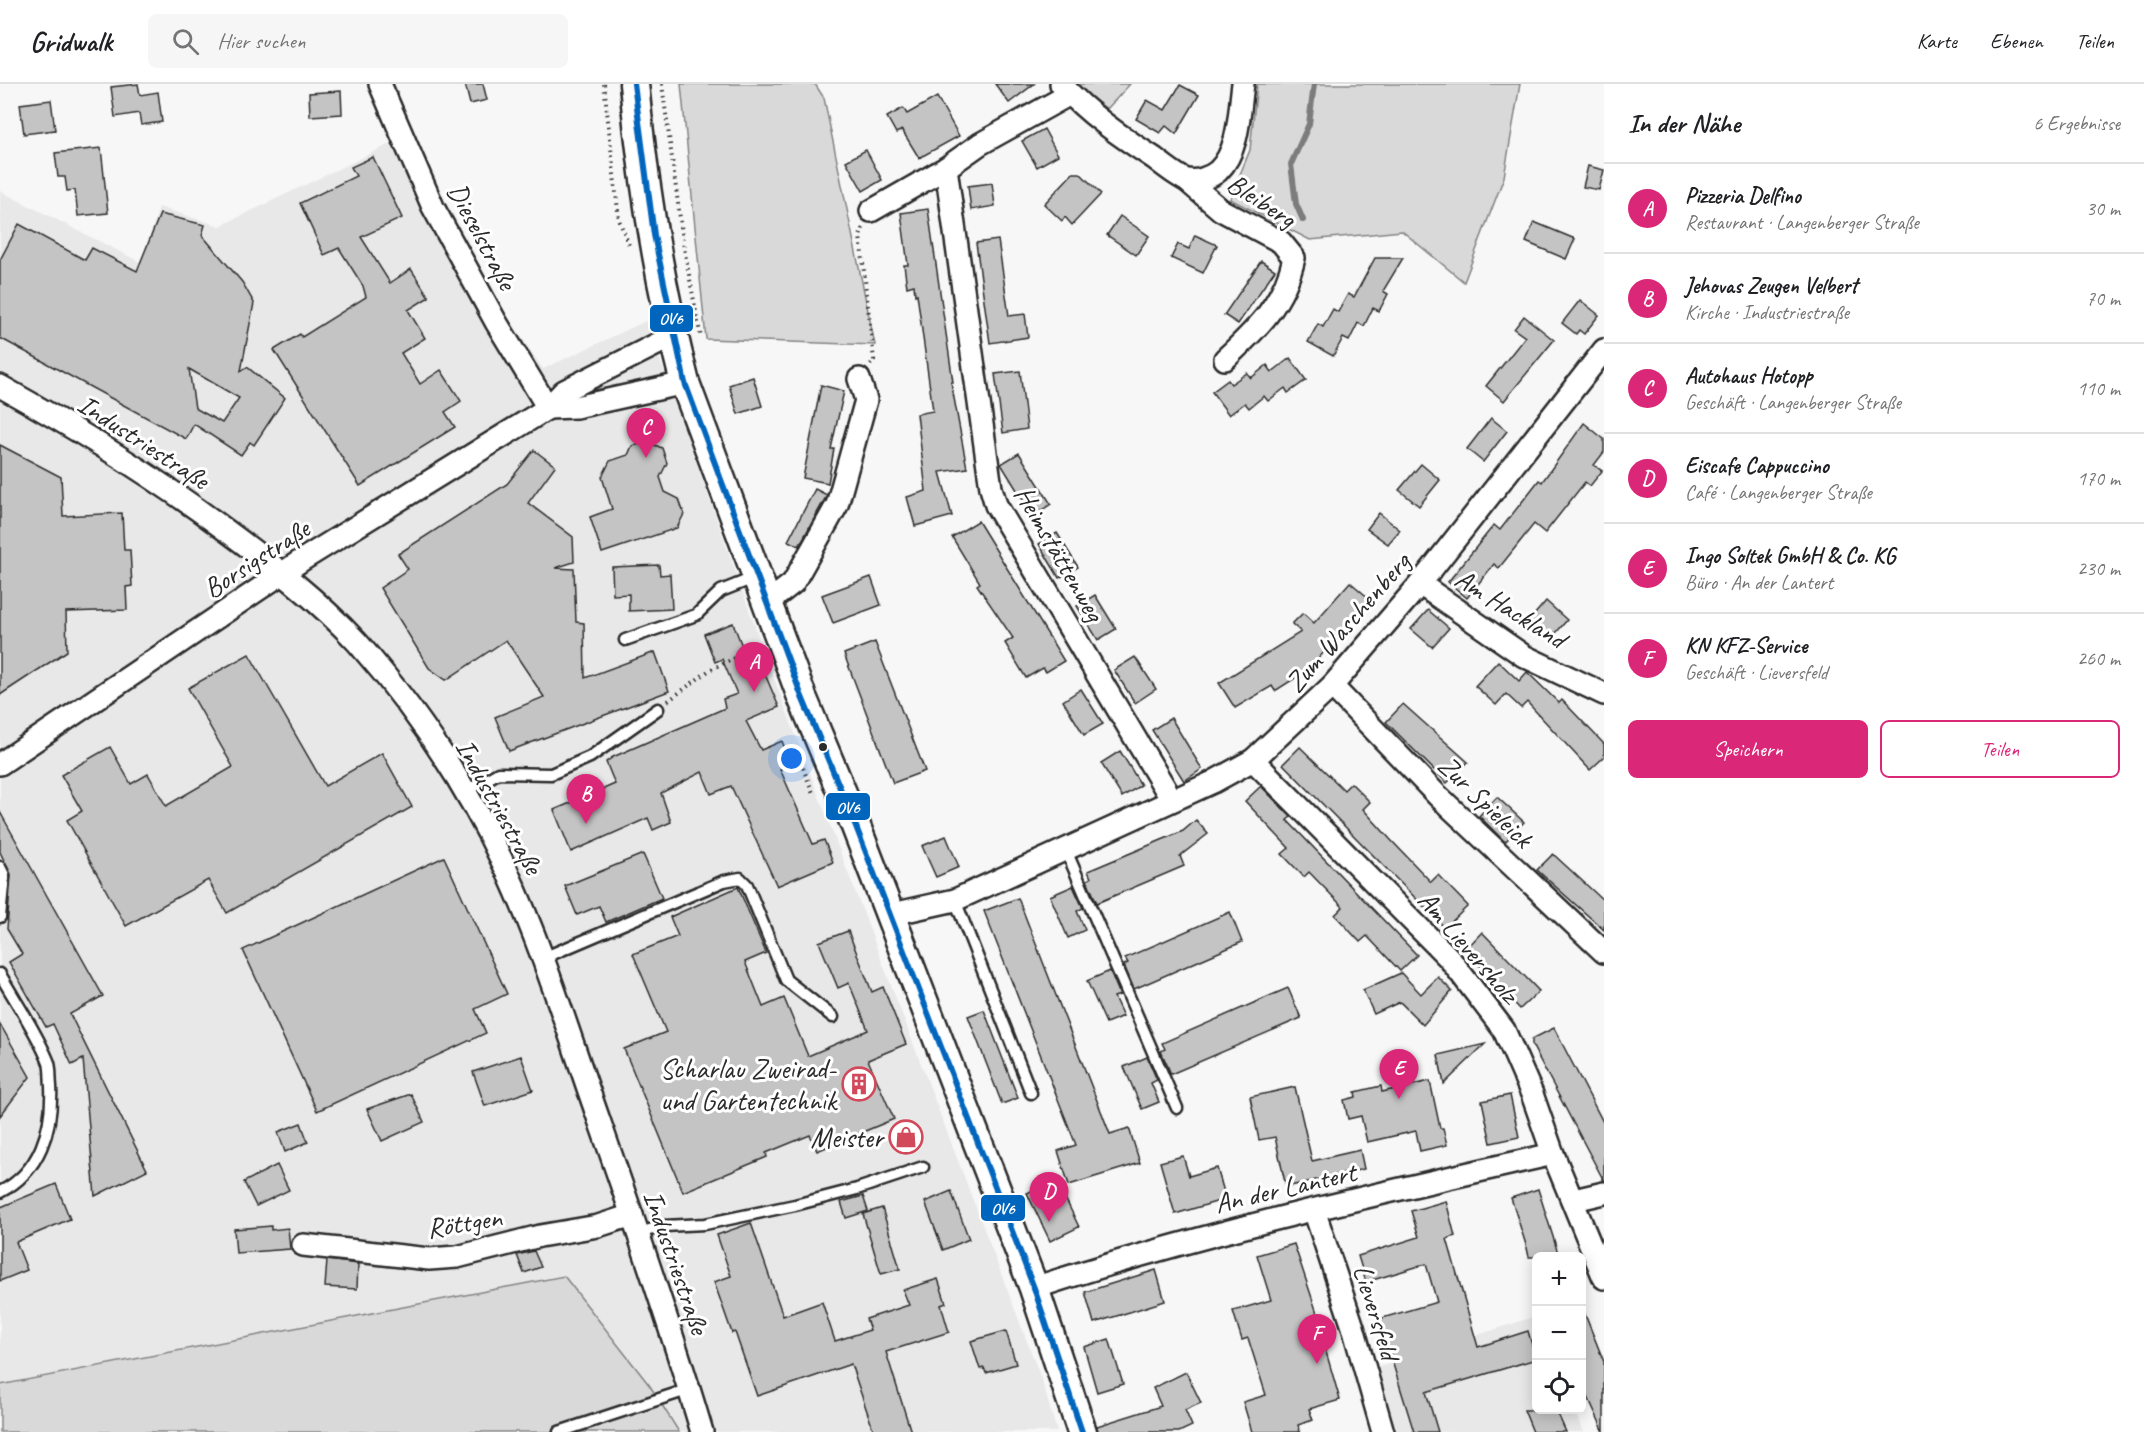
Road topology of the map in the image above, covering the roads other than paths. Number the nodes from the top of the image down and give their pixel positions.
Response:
1 (380, 84) edge
2 (634, 84) edge
3 (1243, 84) edge
4 (1065, 89) edge
5 (946, 168) junction
6 (1186, 180) junction
7 (870, 211) road end
8 (673, 336) junction
9 (1604, 351) edge
10 (1225, 359) dead end
11 (859, 379) road end
12 (685, 383) junction
13 (0, 386) edge
14 (548, 408) junction
15 (284, 572) junction
16 (756, 577) junction
17 (1420, 584) junction
18 (766, 604) junction
19 (626, 640) dead end
20 (1332, 686) junction
21 (1604, 694) edge
22 (658, 709) road end
23 (1253, 760) junction
24 (0, 764) edge
25 (465, 792) junction
26 (1172, 800) junction
27 (1065, 848) junction
28 (0, 867) edge
29 (955, 900) junction
30 (888, 915) junction
31 (0, 916) edge
32 (1604, 952) edge
33 (543, 958) junction
34 (1, 979) edge
35 (833, 1017) dead end
36 (1031, 1093) dead end
37 (1177, 1108) dead end
38 (1553, 1154) junction
39 (923, 1167) dead end
40 (0, 1192) edge
41 (1604, 1192) edge
42 (1574, 1200) junction
43 (1314, 1210) junction
44 (635, 1224) junction
45 (303, 1245) dead end
46 (1604, 1278) edge
47 (1034, 1288) junction
48 (690, 1389) junction
49 (559, 1432) edge
50 (702, 1432) edge
51 (1082, 1432) edge
52 (1383, 1432) edge

1 - 14 street, Dieselstraße
2 - 8 main road
3 - 6 street, Bleiberg
4 - 5 street
4 - 6 street, Bleiberg
5 - 7 street
5 - 26 street, Heimstättenweg
6 - 10 street, Bleiberg
8 - 12 main road
8 - 14 street, Borsigstraße
9 - 17 street, Zum Waschenberg
11 - 18 street
12 - 14 street, Borsigstraße
12 - 16 main road
13 - 15 street, Industriestraße
14 - 15 street, Borsigstraße
15 - 24 street, Borsigstraße
15 - 25 street, Industriestraße
16 - 18 main road
16 - 19 lane
17 - 20 street, Zum Waschenberg
17 - 21 street, Am Hackland
18 - 30 main road
20 - 23 street, Zum Waschenberg
20 - 32 street, Zur Spieleick
22 - 25 lane
23 - 26 street, Zum Waschenberg
23 - 38 street, Am Lieversholz
25 - 33 street, Industriestraße
26 - 27 street, Zum Waschenberg
27 - 29 street, Zum Waschenberg
27 - 37 lane
28 - 31 lane
29 - 30 street, Zum Waschenberg
29 - 36 lane
30 - 47 main road
33 - 35 lane
33 - 44 street, Industriestraße
34 - 40 lane
38 - 42 street, Am Lieversholz
38 - 43 street, An der Lantert
39 - 44 lane
41 - 42 street
42 - 46 street, Am Lieversholz
43 - 47 street, An der Lantert
43 - 52 street, Lieversfeld
44 - 45 street, Röttgen
44 - 48 street, Industriestraße
47 - 51 main road
48 - 49 lane
48 - 50 street, Industriestraße

